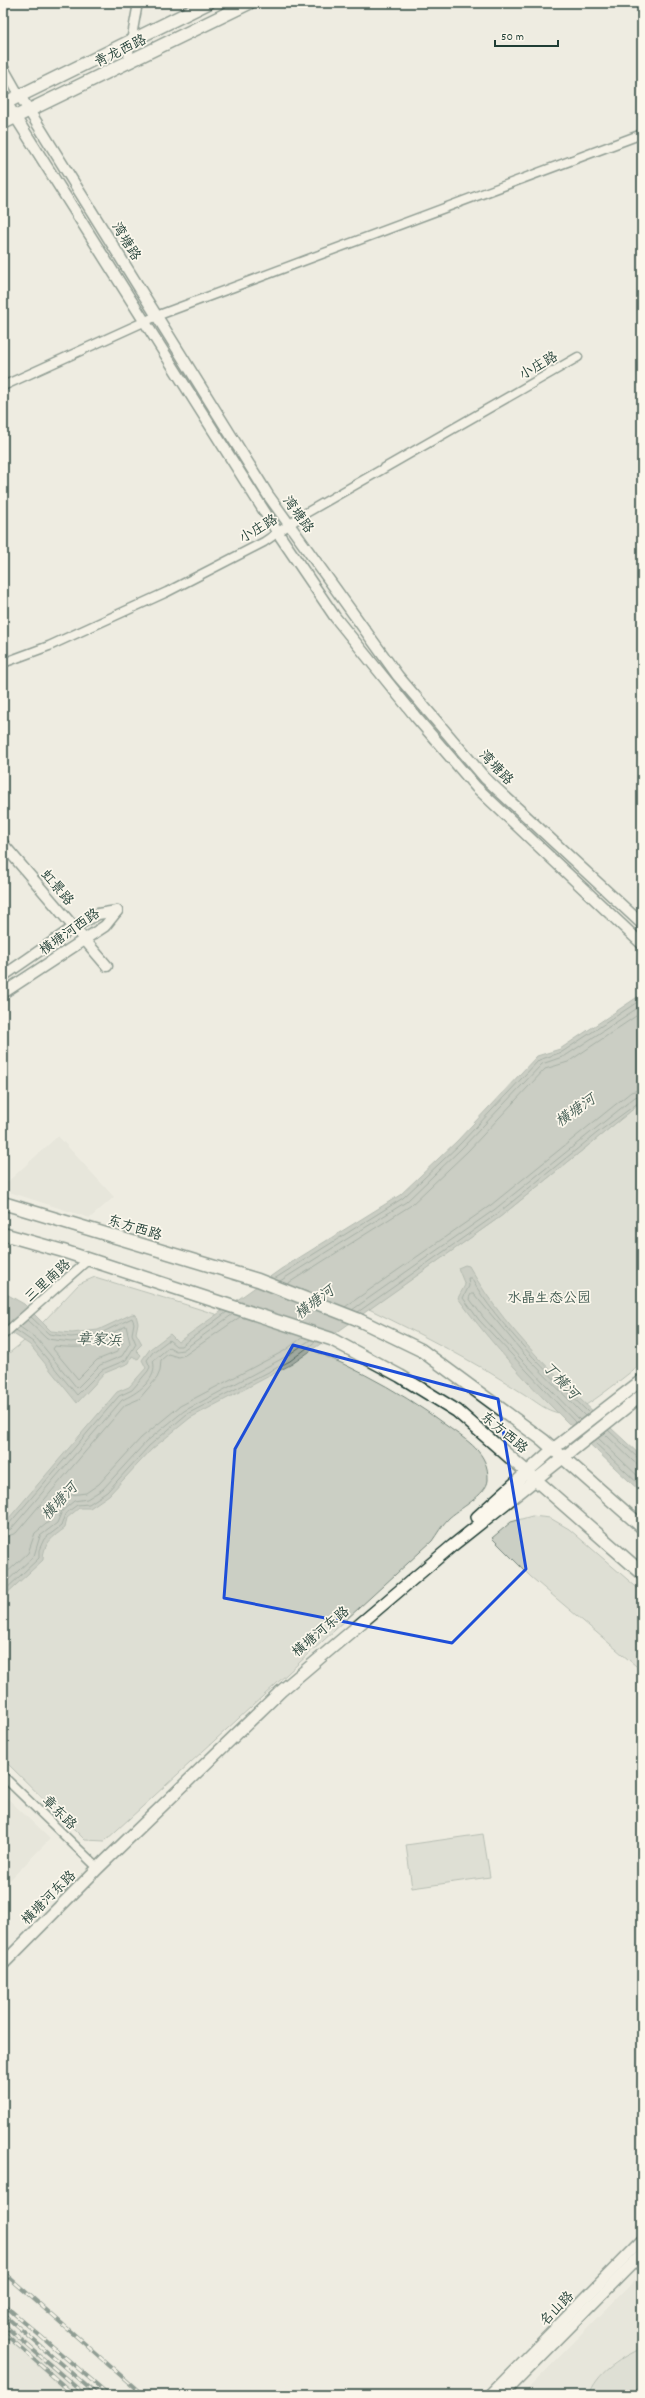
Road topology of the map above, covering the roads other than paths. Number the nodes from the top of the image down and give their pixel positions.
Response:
1 (138, 3) edge
2 (208, 3) edge
3 (249, 3) edge
4 (131, 42) junction
5 (127, 63) junction
6 (3, 66) edge
7 (20, 96) junction
8 (4, 101) edge
9 (29, 110) junction
10 (15, 117) junction
11 (3, 123) edge
12 (642, 134) edge
13 (157, 315) junction
14 (145, 321) junction
15 (578, 357) dead end
16 (3, 386) edge
17 (289, 524) junction
18 (278, 533) junction
19 (3, 662) edge
20 (3, 844) edge
21 (642, 924) edge
22 (74, 927) junction
23 (85, 940) junction
24 (642, 944) edge
25 (107, 966) dead end
26 (3, 976) edge
27 (3, 993) edge
28 (3, 1203) edge
29 (3, 1234) edge
30 (89, 1259) junction
31 (5, 1333) edge
32 (642, 1380) edge
33 (642, 1395) edge
34 (579, 1436) junction
35 (553, 1449) junction
36 (562, 1457) junction
37 (532, 1475) junction
38 (642, 1526) edge
39 (642, 1573) edge
40 (3, 1776) edge
41 (98, 1868) junction
42 (3, 1964) edge
43 (642, 2240) edge
44 (642, 2254) edge
45 (490, 2395) edge
46 (503, 2395) edge

1 - 4 street
2 - 4 main road, 青龙西路
3 - 5 main road, 青龙西路
4 - 5 street
4 - 7 main road, 青龙西路
5 - 9 main road, 青龙西路
6 - 7 street, 湾塘路
7 - 8 main road, 青龙西路
7 - 9 street, 湾塘路
8 - 10 street
9 - 10 main road, 青龙西路
9 - 13 street, 湾塘路
10 - 11 main road, 青龙西路
10 - 14 street
12 - 13 street
13 - 14 street
13 - 17 street, 湾塘路
14 - 16 street
14 - 18 street
15 - 17 street, 小庄路
17 - 18 street, 小庄路
17 - 21 street, 湾塘路
18 - 19 street, 小庄路
18 - 24 street
20 - 22 street, 虹景路
22 - 23 street, 虹景路
22 - 23 street, 横塘河西路
22 - 26 street, 横塘河西路
23 - 25 street, 虹景路
23 - 27 street, 横塘河西路
28 - 35 main road, 东方西路
29 - 30 main road
30 - 31 street, 三里南路
30 - 37 main road, 东方西路
32 - 34 main road
33 - 34 main road
34 - 35 main road, 横塘河东路
34 - 36 main road, 横塘河东路
35 - 36 main road, 东方西路
35 - 37 main road, 横塘河东路
36 - 37 main road, 横塘河东路
36 - 38 main road, 东方西路
37 - 39 main road, 东方西路
37 - 41 main road, 横塘河东路
40 - 41 street, 章东路
41 - 42 main road, 横塘河东路
43 - 45 street, 名山路
44 - 46 street, 名山路

